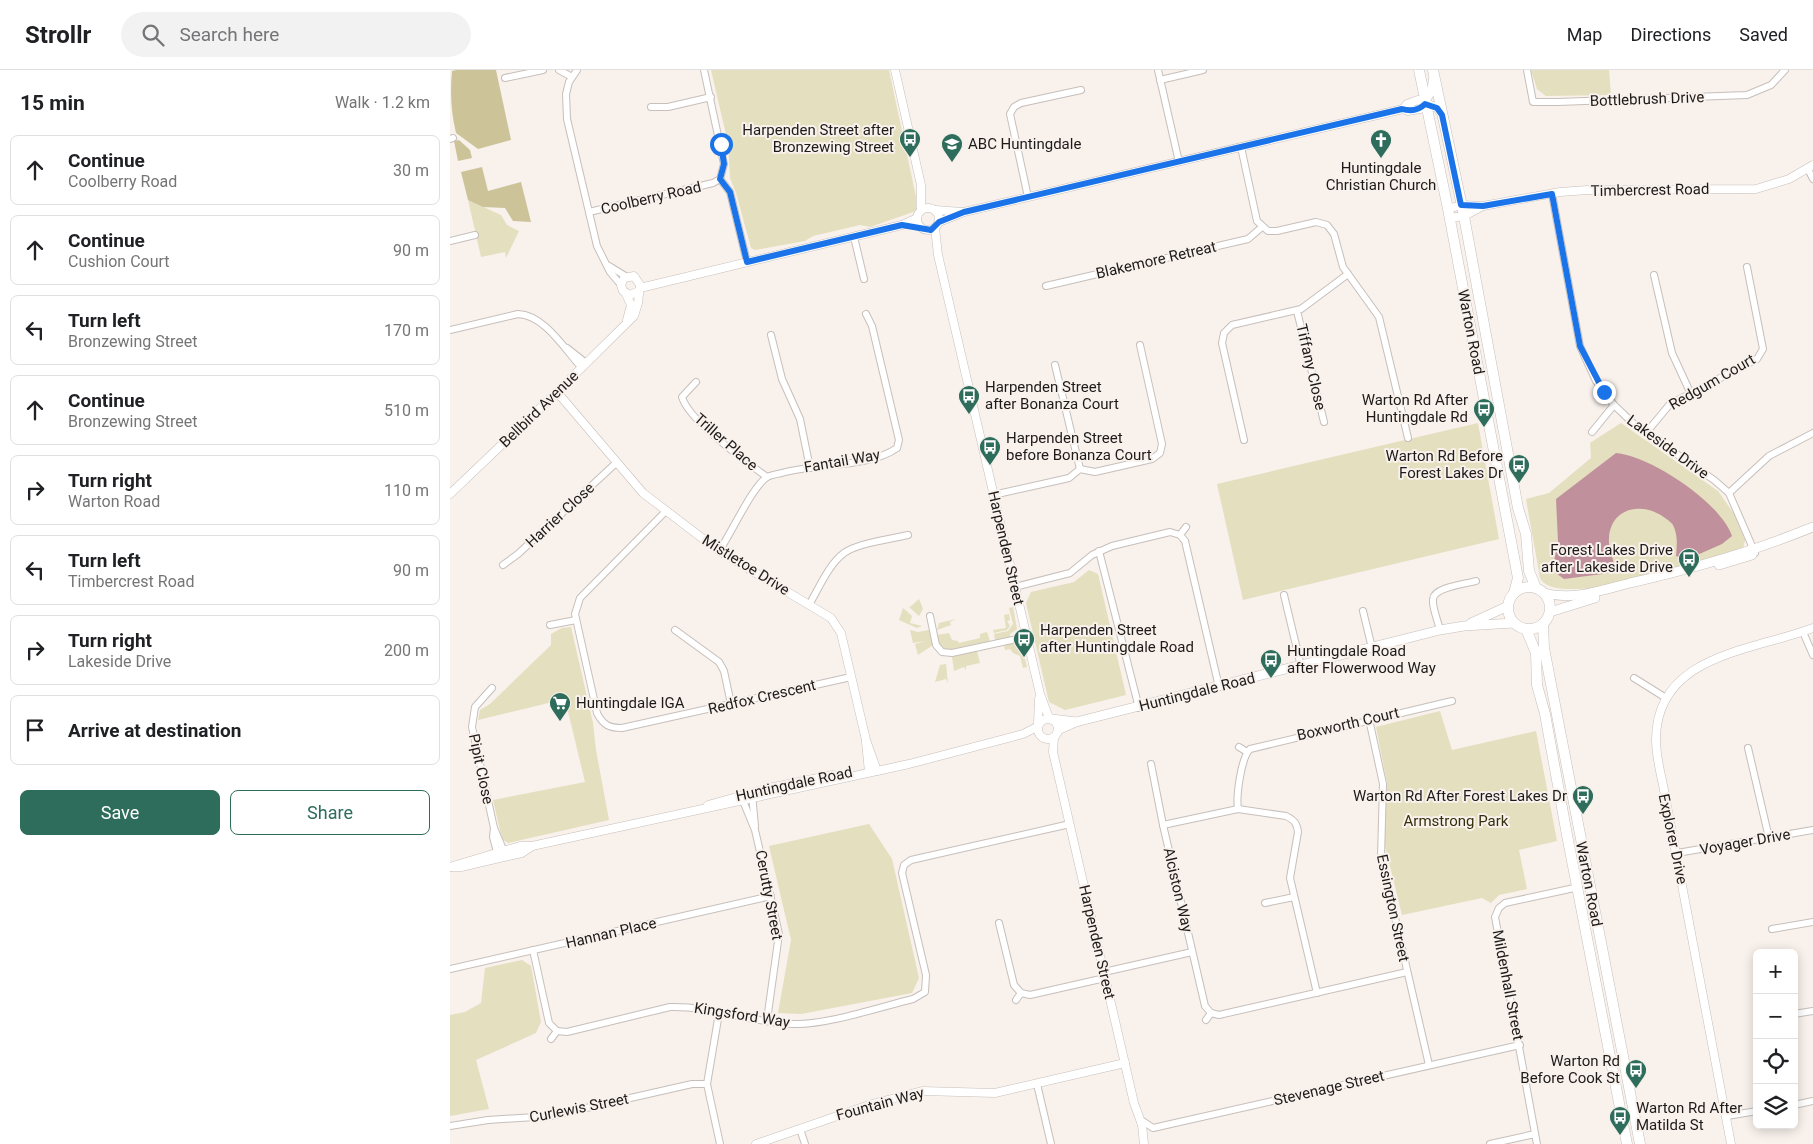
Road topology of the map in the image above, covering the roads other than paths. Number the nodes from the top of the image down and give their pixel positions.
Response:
1 (543, 70) edge
2 (559, 70) edge
3 (577, 70) edge
4 (704, 70) edge
5 (895, 70) edge
6 (1158, 70) edge
7 (1203, 70) edge
8 (1420, 70) edge
9 (1433, 70) edge
10 (1527, 70) edge
11 (1785, 70) edge
12 (572, 77) junction
13 (505, 78) dead end
14 (1160, 80) junction
15 (1081, 90) dead end
16 (710, 97) junction
17 (1425, 104) junction
18 (651, 107) dead end
19 (1442, 115) junction
20 (1241, 147) junction
21 (1179, 162) junction
22 (1810, 167) edge
23 (720, 179) junction
24 (1813, 179) edge
25 (921, 185) junction
26 (1552, 194) junction
27 (1028, 197) junction
28 (1461, 205) junction
29 (1483, 206) junction
30 (934, 209) junction
31 (920, 210) junction
32 (588, 212) junction
33 (964, 212) junction
34 (1449, 213) junction
35 (1464, 216) junction
36 (917, 218) junction
37 (902, 225) junction
38 (930, 227) junction
39 (1262, 227) junction
40 (476, 235) dead end
41 (854, 237) junction
42 (450, 241) edge
43 (747, 262) junction
44 (608, 265) junction
45 (1747, 267) dead end
46 (1348, 274) junction
47 (1654, 275) dead end
48 (627, 277) junction
49 (637, 278) junction
50 (864, 279) dead end
51 (663, 281) junction
52 (621, 285) junction
53 (1046, 286) dead end
54 (640, 290) junction
55 (626, 294) junction
56 (1297, 311) junction
57 (866, 314) dead end
58 (626, 324) junction
59 (450, 330) edge
60 (771, 335) dead end
61 (1140, 345) dead end
62 (1055, 365) dead end
63 (584, 366) junction
64 (696, 382) dead end
65 (560, 390) junction
66 (1690, 392) junction
67 (1614, 406) junction
68 (1324, 422) dead end
69 (1592, 432) dead end
70 (1813, 432) edge
71 (1646, 433) junction
72 (1408, 438) dead end
73 (1244, 440) dead end
74 (616, 463) junction
75 (810, 468) junction
76 (1080, 469) junction
77 (767, 477) junction
78 (1729, 493) junction
79 (450, 494) edge
80 (994, 495) junction
81 (666, 511) junction
82 (1186, 527) dead end
83 (1813, 527) edge
84 (1813, 533) edge
85 (908, 535) dead end
86 (1180, 535) junction
87 (719, 551) junction
88 (1099, 551) junction
89 (1754, 551) junction
90 (503, 565) dead end
91 (1476, 581) dead end
92 (1015, 587) junction
93 (1540, 591) junction
94 (1514, 593) junction
95 (1284, 595) dead end
96 (809, 605) junction
97 (1508, 606) junction
98 (1363, 610) dead end
99 (1550, 612) junction
100 (930, 616) dead end
101 (576, 620) junction
102 (1514, 623) junction
103 (1543, 624) junction
104 (550, 625) dead end
105 (1464, 626) junction
106 (1813, 628) edge
107 (1526, 629) junction
108 (675, 630) dead end
109 (1440, 630) junction
110 (1803, 632) junction
111 (1026, 637) junction
112 (1372, 648) junction
113 (1813, 655) edge
114 (1301, 666) junction
115 (851, 677) junction
116 (1634, 678) dead end
117 (1219, 687) junction
118 (492, 688) dead end
119 (1040, 694) junction
120 (1666, 698) junction
121 (1452, 700) dead end
122 (731, 704) junction
123 (1139, 708) junction
124 (1050, 719) junction
125 (1369, 719) junction
126 (1076, 722) junction
127 (1039, 731) junction
128 (1056, 733) junction
129 (1239, 747) dead end
130 (1748, 748) dead end
131 (1053, 752) junction
132 (1247, 752) junction
133 (1151, 764) dead end
134 (872, 769) junction
135 (753, 795) junction
136 (742, 798) junction
137 (1238, 809) junction
138 (1070, 824) junction
139 (1162, 825) junction
140 (755, 830) junction
141 (1813, 830) edge
142 (1770, 838) junction
143 (1677, 853) junction
144 (501, 854) junction
145 (451, 867) edge
146 (1579, 887) junction
147 (771, 896) junction
148 (1294, 897) junction
149 (1265, 903) dead end
150 (1813, 922) edge
151 (1000, 923) dead end
152 (1772, 929) dead end
153 (533, 950) junction
154 (1192, 952) junction
155 (450, 969) edge
156 (1407, 972) junction
157 (1105, 975) junction
158 (1021, 992) junction
159 (1316, 993) junction
160 (1016, 1000) dead end
161 (1813, 1011) edge
162 (719, 1013) junction
163 (1211, 1013) junction
164 (1798, 1013) edge
165 (767, 1020) junction
166 (1206, 1020) dead end
167 (557, 1031) junction
168 (551, 1039) dead end
169 (1520, 1044) junction
170 (1125, 1063) junction
171 (1429, 1065) junction
172 (707, 1084) junction
173 (1037, 1084) junction
174 (1813, 1101) edge
175 (1134, 1103) junction
176 (1798, 1104) edge
177 (1753, 1112) edge
178 (1727, 1116) junction
179 (1140, 1119) junction
180 (450, 1126) edge
181 (800, 1129) junction
182 (1141, 1131) junction
183 (1535, 1134) junction
184 (720, 1144) edge
185 (756, 1144) edge
186 (805, 1144) edge
187 (1051, 1144) edge
188 (1144, 1144) edge
189 (1490, 1144) edge
190 (1538, 1144) edge
191 (1627, 1144) edge
192 (1640, 1144) edge
193 (1731, 1144) edge

1 - 13 street
2 - 12 street
3 - 12 street
4 - 16 street, Coolberry Road
5 - 25 street, Harpenden Street
6 - 14 street
7 - 14 street
8 - 17 main road, Warton Road
9 - 17 street
9 - 19 main road, Warton Road
10 - 11 street, Bottlebrush Drive
12 - 32 street
14 - 21 street
15 - 27 street
16 - 18 street
16 - 23 street, Coolberry Road
17 - 19 street
17 - 20 street
17 - 34 main road, Warton Road
19 - 28 main road, Warton Road
20 - 21 street
20 - 39 street
21 - 27 street
22 - 24 street
22 - 26 street, Timbercrest Road
23 - 32 street, Coolberry Road
23 - 43 street
25 - 30 street, Harpenden Street
25 - 31 street, Harpenden Street
26 - 29 street, Timbercrest Road
26 - 67 street, Lakeside Drive
27 - 33 street
28 - 29 street, Timbercrest Road
28 - 34 street, Timbercrest Road
28 - 35 main road, Warton Road
29 - 35 street, Timbercrest Road
30 - 31 street
30 - 33 street
30 - 38 street, Harpenden Street
31 - 36 street, Harpenden Street
32 - 44 street
33 - 38 street
34 - 35 street, Timbercrest Road
34 - 94 main road, Warton Road
35 - 93 main road, Warton Road
36 - 37 street
36 - 38 street, Harpenden Street
37 - 38 street
37 - 41 street
38 - 80 street, Harpenden Street
39 - 46 street
39 - 53 street, Blakemore Retreat
40 - 42 street
41 - 43 street
41 - 50 street
43 - 51 street
44 - 48 street
44 - 52 street
45 - 66 street, Redgum Court
46 - 56 street
46 - 72 street
47 - 66 street
48 - 49 street
48 - 52 street
49 - 51 street
49 - 54 street
51 - 54 street
52 - 55 street
54 - 55 street
54 - 58 street, Bellbird Avenue
55 - 58 street
56 - 68 street, Tiffany Close
56 - 73 street
57 - 75 street, Fantail Way
58 - 63 street, Bellbird Avenue
59 - 63 street
60 - 75 street
61 - 76 street
62 - 76 street
63 - 65 street, Bellbird Avenue
64 - 77 street, Triller Place
65 - 74 street, Mistletoe Drive
65 - 79 street, Bellbird Avenue
66 - 71 street, Redgum Court
67 - 69 street
67 - 71 street, Lakeside Drive
70 - 78 street
71 - 78 street, Lakeside Drive
74 - 81 street, Mistletoe Drive
74 - 90 street, Harrier Close
75 - 77 street, Fantail Way
76 - 80 street
77 - 87 street
78 - 89 street, Lakeside Drive
80 - 92 street, Harpenden Street
81 - 87 street, Mistletoe Drive
81 - 101 street, Redfox Crescent
82 - 86 street
83 - 89 main road
84 - 89 main road
85 - 96 street
86 - 88 street
86 - 117 street
87 - 96 street, Mistletoe Drive
88 - 92 street
88 - 123 street
89 - 93 main road
89 - 99 main road
91 - 109 street
92 - 111 street, Harpenden Street
93 - 94 main road
93 - 99 main road, Warton Road
94 - 97 main road, Warton Road
95 - 114 street
96 - 115 street, Mistletoe Drive
97 - 102 main road
97 - 105 main road, Huntingdale Road
98 - 112 street
99 - 103 main road
100 - 111 street
101 - 104 street
101 - 122 street, Redfox Crescent
102 - 105 main road, Huntingdale Road
102 - 107 main road
103 - 107 main road
103 - 192 main road, Warton Road
105 - 109 main road, Huntingdale Road
106 - 110 street, Explorer Drive
107 - 146 main road, Warton Road
108 - 122 street
109 - 112 main road, Huntingdale Road
110 - 113 street
110 - 120 street, Explorer Drive
111 - 119 street, Harpenden Street
112 - 114 main road, Huntingdale Road
114 - 117 main road, Huntingdale Road
115 - 122 street, Redfox Crescent
115 - 134 street, Mistletoe Drive
116 - 120 street
117 - 123 main road, Huntingdale Road
118 - 144 street, Pipit Close
119 - 124 street, Harpenden Street
119 - 127 street, Harpenden Street
120 - 143 street, Explorer Drive
121 - 125 street, Boxworth Court
123 - 126 main road, Huntingdale Road
124 - 126 main road, Huntingdale Road
124 - 127 street
124 - 128 street, Harpenden Street
125 - 132 street, Boxworth Court
125 - 156 street, Essington Street
126 - 128 main road, Huntingdale Road
127 - 128 street
127 - 131 street, Harpenden Street
127 - 134 street, Huntingdale Road
128 - 131 street, Harpenden Street
129 - 132 street
130 - 142 street
131 - 138 street, Harpenden Street
132 - 137 street
133 - 139 street, Alciston Way
134 - 135 street, Huntingdale Road
135 - 136 street, Huntingdale Road
135 - 140 street, Cerutty Street
136 - 140 street, Cerutty Street
136 - 144 street, Huntingdale Road
137 - 139 street
137 - 148 street
138 - 157 street, Harpenden Street
138 - 165 street, Kingsford Way
139 - 154 street, Alciston Way
140 - 147 street, Cerutty Street
141 - 142 street, Voyager Drive
142 - 143 street, Voyager Drive
143 - 178 street, Explorer Drive
144 - 145 street, Huntingdale Road
146 - 169 street, Mildenhall Street
146 - 191 main road, Warton Road
147 - 153 street, Hannan Place
147 - 165 street, Cerutty Street
148 - 149 street
148 - 159 street
150 - 152 street
151 - 158 street
153 - 155 street, Hannan Place
153 - 167 street
154 - 157 street
154 - 163 street, Alciston Way
156 - 159 street
156 - 171 street, Essington Street
157 - 158 street
157 - 170 street, Harpenden Street
158 - 160 street
159 - 163 street
161 - 164 street
162 - 165 street, Kingsford Way
162 - 167 street, Kingsford Way
162 - 172 street
163 - 166 street
167 - 168 street
169 - 171 street, Stevenage Street
169 - 183 street, Mildenhall Street
170 - 173 street, Fountain Way
170 - 175 street, Harpenden Street
171 - 179 street, Stevenage Street
172 - 180 street, Curlewis Street
172 - 184 street
173 - 181 street, Fountain Way
173 - 187 street
174 - 176 street
175 - 179 street, Harpenden Street
175 - 182 street, Harpenden Street
177 - 178 street
178 - 193 street, Explorer Drive
179 - 182 street, Harpenden Street
181 - 185 street, Fountain Way
181 - 186 street
182 - 188 street, Harpenden Street
183 - 189 street
183 - 190 street, Mildenhall Street

